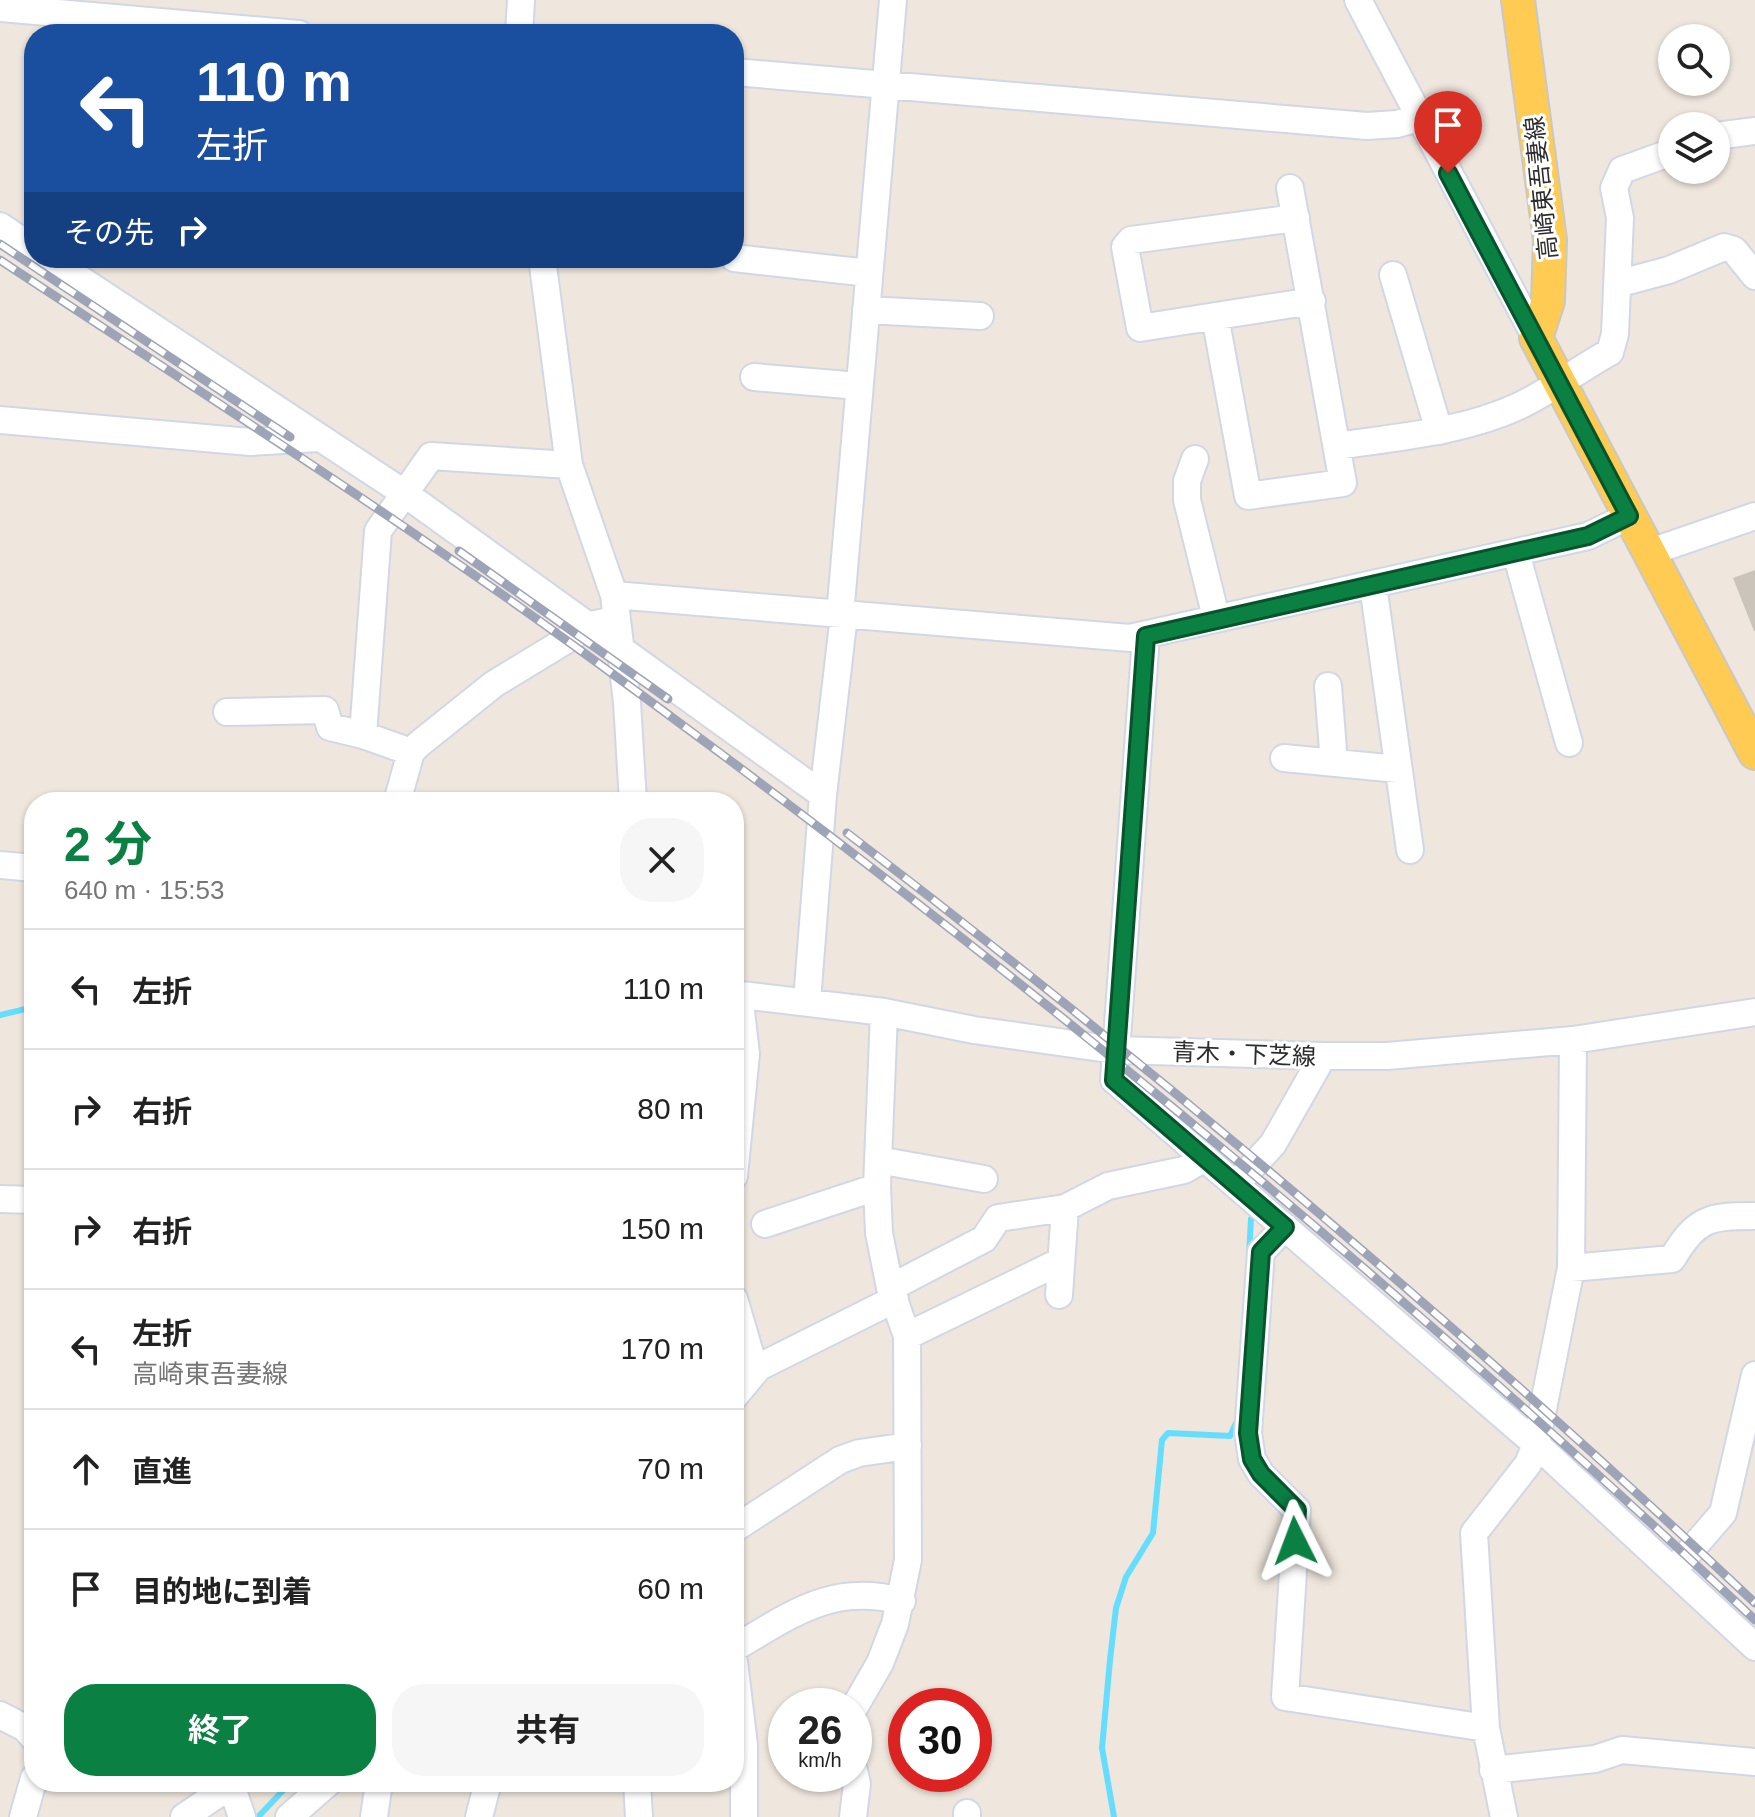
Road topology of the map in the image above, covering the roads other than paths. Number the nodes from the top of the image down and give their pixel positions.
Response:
1 (521, 0) edge
2 (893, 0) edge
3 (1358, 0) edge
4 (1518, 0) edge
5 (0, 8) edge
6 (184, 24) edge
7 (520, 24) edge
8 (744, 73) edge
9 (885, 85) junction
10 (1418, 118) junction
11 (1755, 131) edge
12 (1730, 134) edge
13 (1658, 157) edge
14 (1290, 188) dead end
15 (1296, 218) junction
16 (0, 226) edge
17 (24, 242) edge
18 (744, 259) edge
19 (63, 268) edge
20 (543, 268) edge
21 (869, 273) junction
22 (1393, 275) dead end
23 (1755, 276) edge
24 (1617, 284) junction
25 (1312, 301) junction
26 (866, 310) junction
27 (980, 316) dead end
28 (1215, 316) junction
29 (1536, 338) junction
30 (754, 377) dead end
31 (1560, 383) junction
32 (859, 386) junction
33 (0, 420) edge
34 (1439, 431) junction
35 (318, 438) junction
36 (1337, 446) junction
37 (1195, 459) dead end
38 (569, 465) junction
39 (404, 493) junction
40 (1629, 516) junction
41 (1755, 516) edge
42 (1516, 553) junction
43 (1650, 555) junction
44 (1373, 585) junction
45 (844, 615) junction
46 (1216, 617) junction
47 (610, 620) junction
48 (1146, 636) junction
49 (1328, 686) dead end
50 (227, 712) dead end
51 (363, 735) junction
52 (1569, 743) dead end
53 (411, 752) junction
54 (1755, 753) edge
55 (1284, 758) dead end
56 (1334, 763) junction
57 (1398, 769) junction
58 (400, 792) edge
59 (632, 792) edge
60 (823, 795) junction
61 (1410, 850) dead end
62 (0, 865) edge
63 (24, 867) edge
64 (744, 995) edge
65 (807, 1001) junction
66 (884, 1012) junction
67 (1755, 1012) edge
68 (1573, 1040) junction
69 (744, 1042) edge
70 (1115, 1050) junction
71 (1323, 1056) junction
72 (744, 1074) edge
73 (1205, 1158) junction
74 (878, 1160) junction
75 (984, 1179) dead end
76 (1236, 1184) junction
77 (877, 1187) junction
78 (0, 1199) edge
79 (24, 1200) edge
80 (1065, 1208) junction
81 (1755, 1216) edge
82 (765, 1224) dead end
83 (1285, 1227) junction
84 (1061, 1261) junction
85 (1571, 1268) junction
86 (892, 1294) junction
87 (1059, 1295) dead end
88 (744, 1333) edge
89 (907, 1336) junction
90 (759, 1367) junction
91 (1755, 1375) edge
92 (744, 1385) edge
93 (1536, 1444) junction
94 (908, 1446) junction
95 (744, 1522) edge
96 (1673, 1571) junction
97 (902, 1601) junction
98 (744, 1643) edge
99 (1755, 1647) edge
100 (866, 1688) edge
101 (0, 1715) edge
102 (24, 1727) edge
103 (1486, 1728) junction
104 (744, 1745) edge
105 (1755, 1762) edge
106 (1493, 1770) junction
107 (30, 1792) edge
108 (221, 1792) edge
109 (233, 1792) edge
110 (318, 1792) edge
111 (378, 1792) edge
112 (485, 1792) edge
113 (638, 1792) edge
114 (744, 1792) edge
115 (744, 1792) edge
116 (856, 1792) edge
117 (23, 1817) edge
118 (184, 1817) edge
119 (242, 1817) edge
120 (289, 1817) edge
121 (374, 1817) edge
122 (479, 1817) edge
123 (639, 1817) edge
124 (744, 1817) edge
125 (853, 1817) edge
126 (1504, 1817) edge

1 - 7 street
2 - 9 street
3 - 10 street
4 - 29 main road, 高崎東吾妻線
5 - 6 street
8 - 9 street
9 - 10 street
9 - 21 street
10 - 29 street
11 - 12 street
13 - 24 street
14 - 15 street
15 - 25 street
15 - 28 street
16 - 17 street
18 - 21 street
19 - 35 street
20 - 38 street
21 - 26 street
22 - 34 street
23 - 24 street
24 - 31 street
25 - 28 street
25 - 36 street
26 - 27 street
26 - 32 street
28 - 36 street
29 - 31 main road
30 - 32 street
31 - 34 street
31 - 40 main road
32 - 45 street
33 - 35 street
34 - 36 street
35 - 39 street
37 - 46 street
38 - 39 street
38 - 47 street
39 - 47 street
39 - 51 street
40 - 42 street
40 - 43 main road
41 - 43 street
42 - 44 street
42 - 52 street
43 - 54 main road
44 - 46 street
44 - 57 street
45 - 47 street
45 - 48 street
45 - 60 street
46 - 48 street
47 - 53 street
47 - 59 street
47 - 60 street
48 - 70 street
49 - 56 street
50 - 51 street
51 - 53 street
53 - 58 street
55 - 56 street
56 - 57 street
57 - 61 street
60 - 65 street
62 - 63 street
64 - 65 street, 青木・下芝線
65 - 66 street, 青木・下芝線
66 - 70 street, 青木・下芝線
66 - 74 street
67 - 68 street, 青木・下芝線
68 - 71 street, 青木・下芝線
68 - 85 street
69 - 72 street
70 - 71 street, 青木・下芝線
70 - 73 street
71 - 76 street
73 - 76 street
73 - 80 street
74 - 75 street
74 - 77 street
76 - 83 street
77 - 82 street
77 - 86 street
78 - 79 street
80 - 84 street
80 - 86 street
81 - 85 street
83 - 93 street
83 - 103 street
84 - 87 street
84 - 89 street
85 - 93 street
86 - 89 street
86 - 90 street
88 - 90 street
89 - 94 street
90 - 92 street
91 - 96 street
93 - 96 street
93 - 103 street
94 - 95 street
94 - 97 street
96 - 99 street
97 - 98 street
97 - 100 street
101 - 102 street
103 - 106 street
104 - 114 street
105 - 106 street
106 - 126 street
107 - 117 street
108 - 118 street
109 - 119 street
110 - 120 street
111 - 121 street
112 - 122 street
113 - 123 street
115 - 124 street
116 - 125 street

